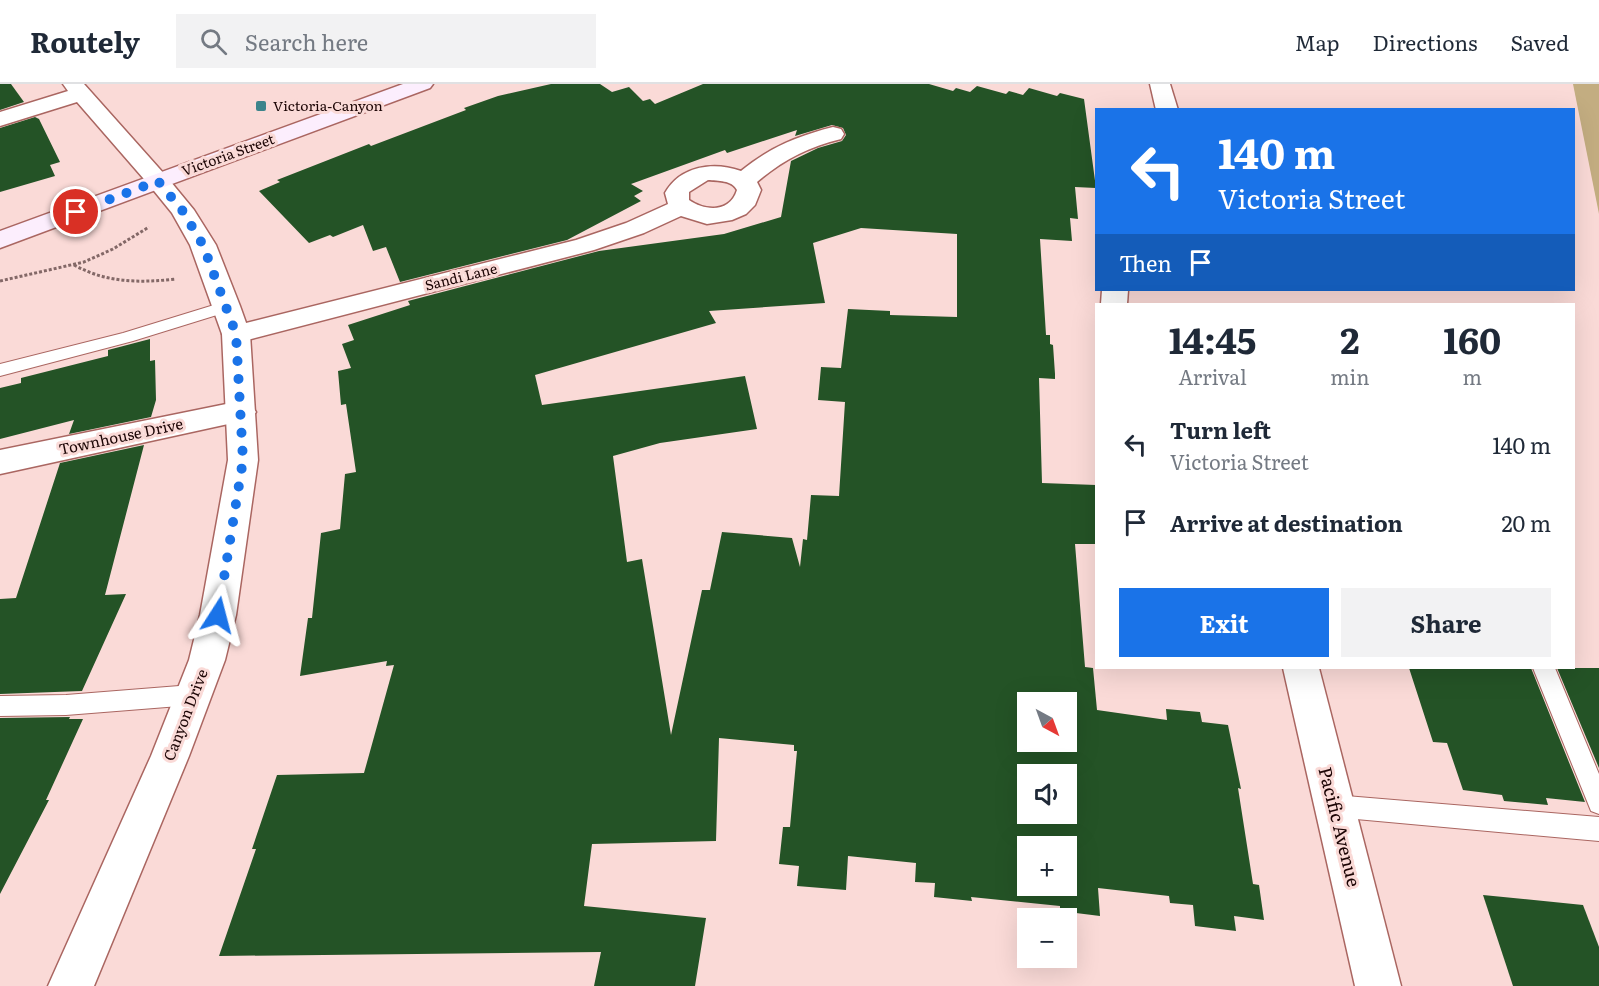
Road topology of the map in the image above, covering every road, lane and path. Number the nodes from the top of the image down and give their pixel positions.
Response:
1 (423, 84) edge
2 (1160, 84) edge
3 (77, 89) edge
4 (1166, 108) edge
5 (0, 119) edge
6 (833, 134) dead end
7 (158, 181) junction
8 (744, 181) junction
9 (682, 207) junction
10 (149, 227) dead end
11 (0, 240) edge
12 (74, 265) junction
13 (176, 279) dead end
14 (0, 281) edge
15 (232, 320) junction
16 (0, 370) edge
17 (242, 412) junction
18 (0, 462) edge
19 (1301, 669) edge
20 (1544, 669) edge
21 (192, 694) junction
22 (0, 706) edge
23 (1599, 802) edge
24 (1334, 806) junction
25 (1599, 830) edge
26 (71, 986) edge
27 (1378, 986) edge

1 - 7 main road, Victoria Street
2 - 4 street
3 - 5 street
3 - 7 street, Canyon Drive
6 - 8 street
7 - 11 main road, Victoria Street
7 - 15 street, Canyon Drive
8 - 9 street
8 - 9 street
9 - 15 street, Sandi Lane
10 - 12 path
12 - 13 path
12 - 14 path
15 - 16 lane
15 - 17 street, Canyon Drive
17 - 18 street, Townhouse Drive
17 - 21 street, Canyon Drive
19 - 24 street, Pacific Avenue
20 - 23 lane
21 - 22 lane
21 - 26 street, Canyon Drive
24 - 25 lane
24 - 27 street, Pacific Avenue

